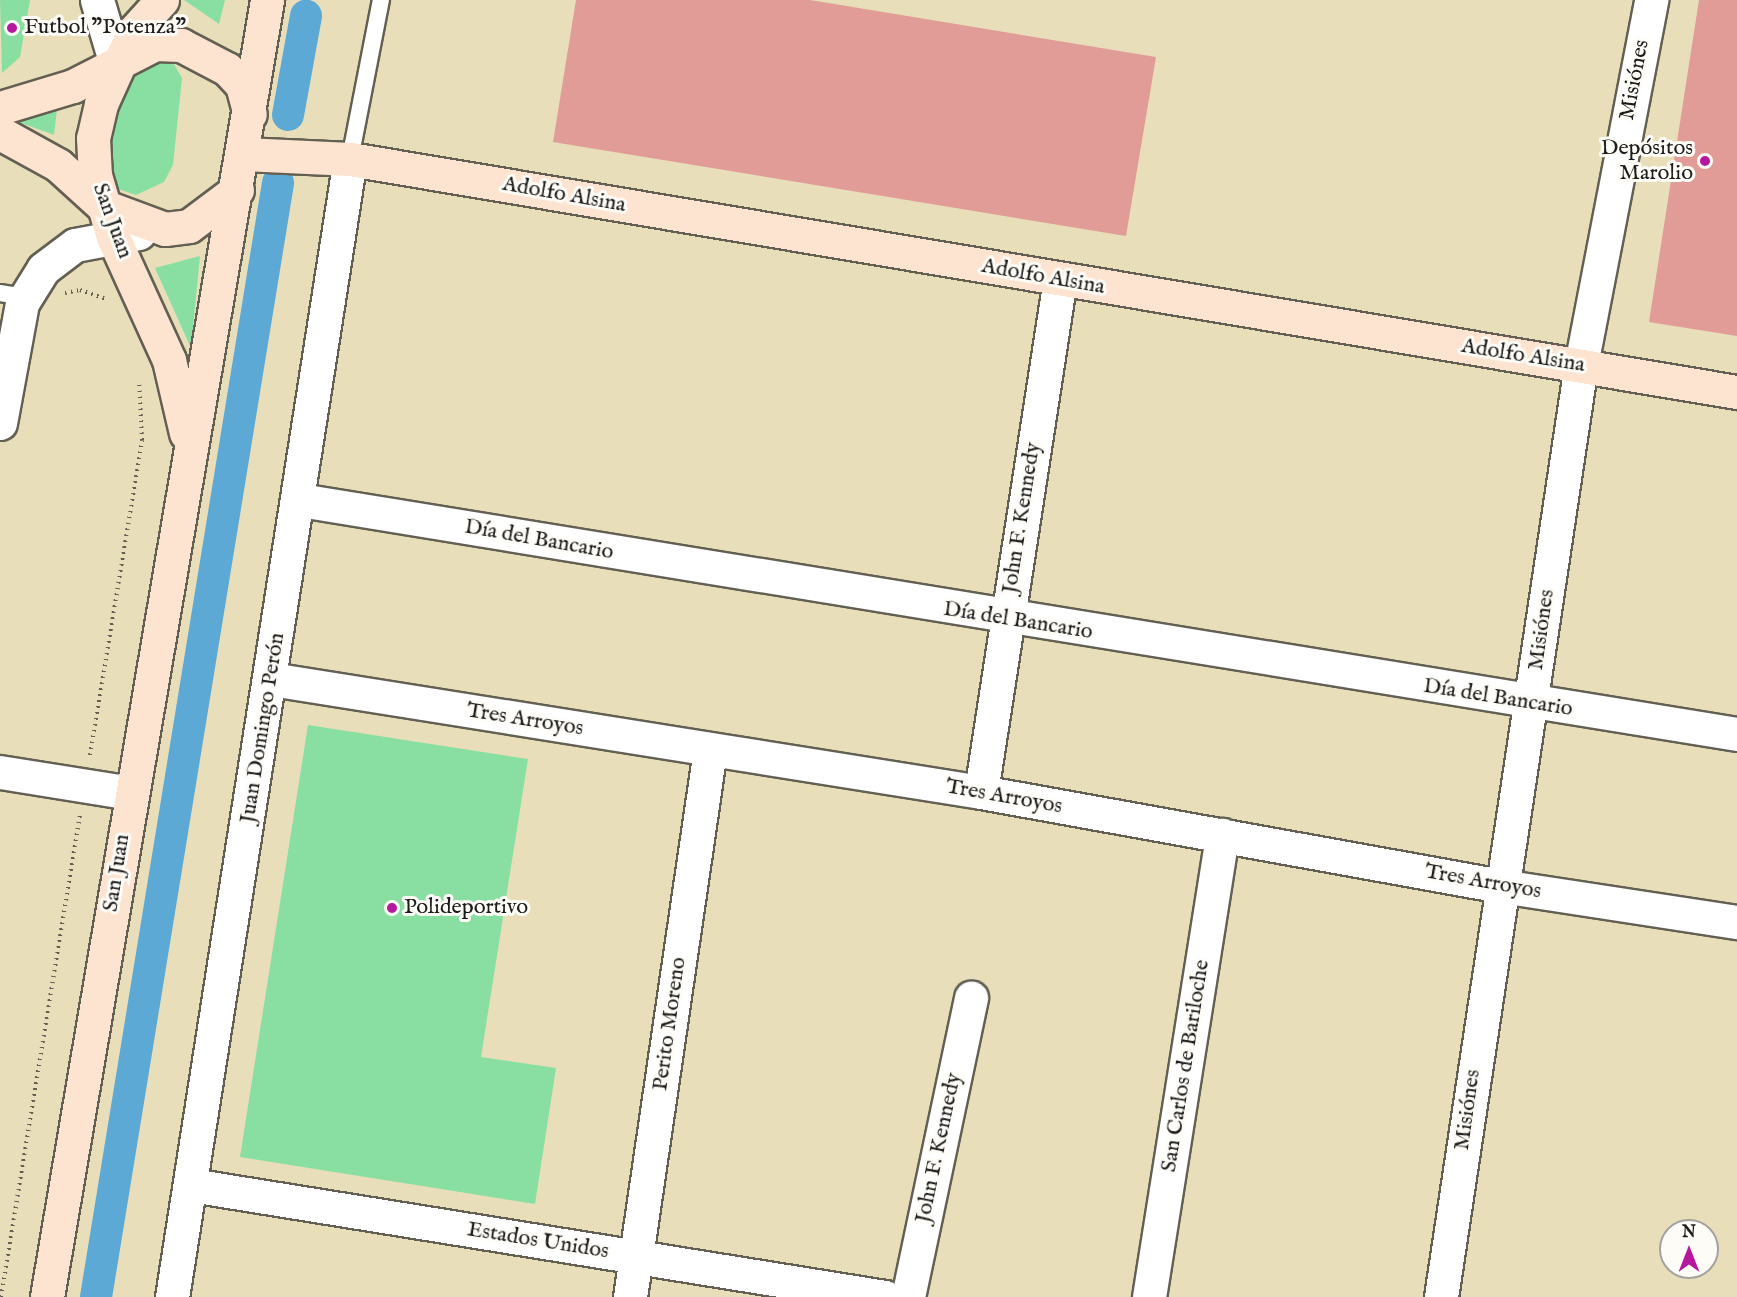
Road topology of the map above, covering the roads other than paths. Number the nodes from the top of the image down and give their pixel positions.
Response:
1 (97, 0) edge
2 (162, 0) edge
3 (267, 0) edge
4 (381, 0) edge
5 (1651, 0) edge
6 (116, 64) junction
7 (0, 108) edge
8 (250, 114) junction
9 (0, 133) edge
10 (243, 154) junction
11 (350, 159) junction
12 (237, 190) junction
13 (103, 206) junction
14 (165, 229) junction
15 (113, 237) junction
16 (1060, 279) junction
17 (27, 296) edge
18 (1581, 365) junction
19 (1737, 392) edge
20 (0, 423) edge
21 (189, 449) junction
22 (300, 500) junction
23 (1005, 619) junction
24 (271, 679) junction
25 (1532, 704) junction
26 (1737, 734) edge
27 (710, 750) junction
28 (0, 772) edge
29 (981, 792) junction
30 (130, 793) junction
31 (1222, 836) junction
32 (1501, 886) junction
33 (1737, 922) edge
34 (970, 998) dead end
35 (191, 1185) junction
36 (636, 1256) junction
37 (47, 1297) edge
38 (172, 1297) edge
39 (630, 1297) edge
40 (885, 1297) edge
41 (908, 1297) edge
42 (1149, 1297) edge
43 (1442, 1297) edge

1 - 6 street
2 - 6 main road, San Juan
3 - 8 main road
4 - 11 lane
5 - 18 street, Misiónes
6 - 7 main road
6 - 8 main road
6 - 13 main road, San Juan
8 - 10 main road
9 - 13 main road
10 - 11 main road, Adolfo Alsina
10 - 12 main road
11 - 16 main road, Adolfo Alsina
11 - 22 street, Juan Domingo Perón
12 - 14 main road
12 - 21 main road, San Juan
13 - 14 main road
13 - 15 main road, San Juan
14 - 15 street
15 - 17 street
15 - 21 main road, San Juan
16 - 18 main road, Adolfo Alsina
16 - 23 street, John F. Kennedy
17 - 20 street
18 - 19 main road, Adolfo Alsina
18 - 25 street, Misiónes
21 - 30 main road, San Juan
22 - 23 street, Día del Bancario
22 - 24 street, Juan Domingo Perón
23 - 25 street, Día del Bancario
23 - 29 street, John F. Kennedy
24 - 27 street, Tres Arroyos
24 - 35 street, Juan Domingo Perón
25 - 26 street, Día del Bancario
25 - 32 street, Misiónes
27 - 29 street, Tres Arroyos
27 - 36 street, Perito Moreno
28 - 30 street
29 - 31 street, Tres Arroyos
30 - 37 main road, San Juan
31 - 32 street, Tres Arroyos
31 - 42 street, San Carlos de Bariloche
32 - 33 street, Tres Arroyos
32 - 43 street, Misiónes
34 - 41 street, John F. Kennedy
35 - 36 street, Estados Unidos
35 - 38 street, Juan Domingo Perón
36 - 39 street, Perito Moreno
36 - 40 street, Estados Unidos

